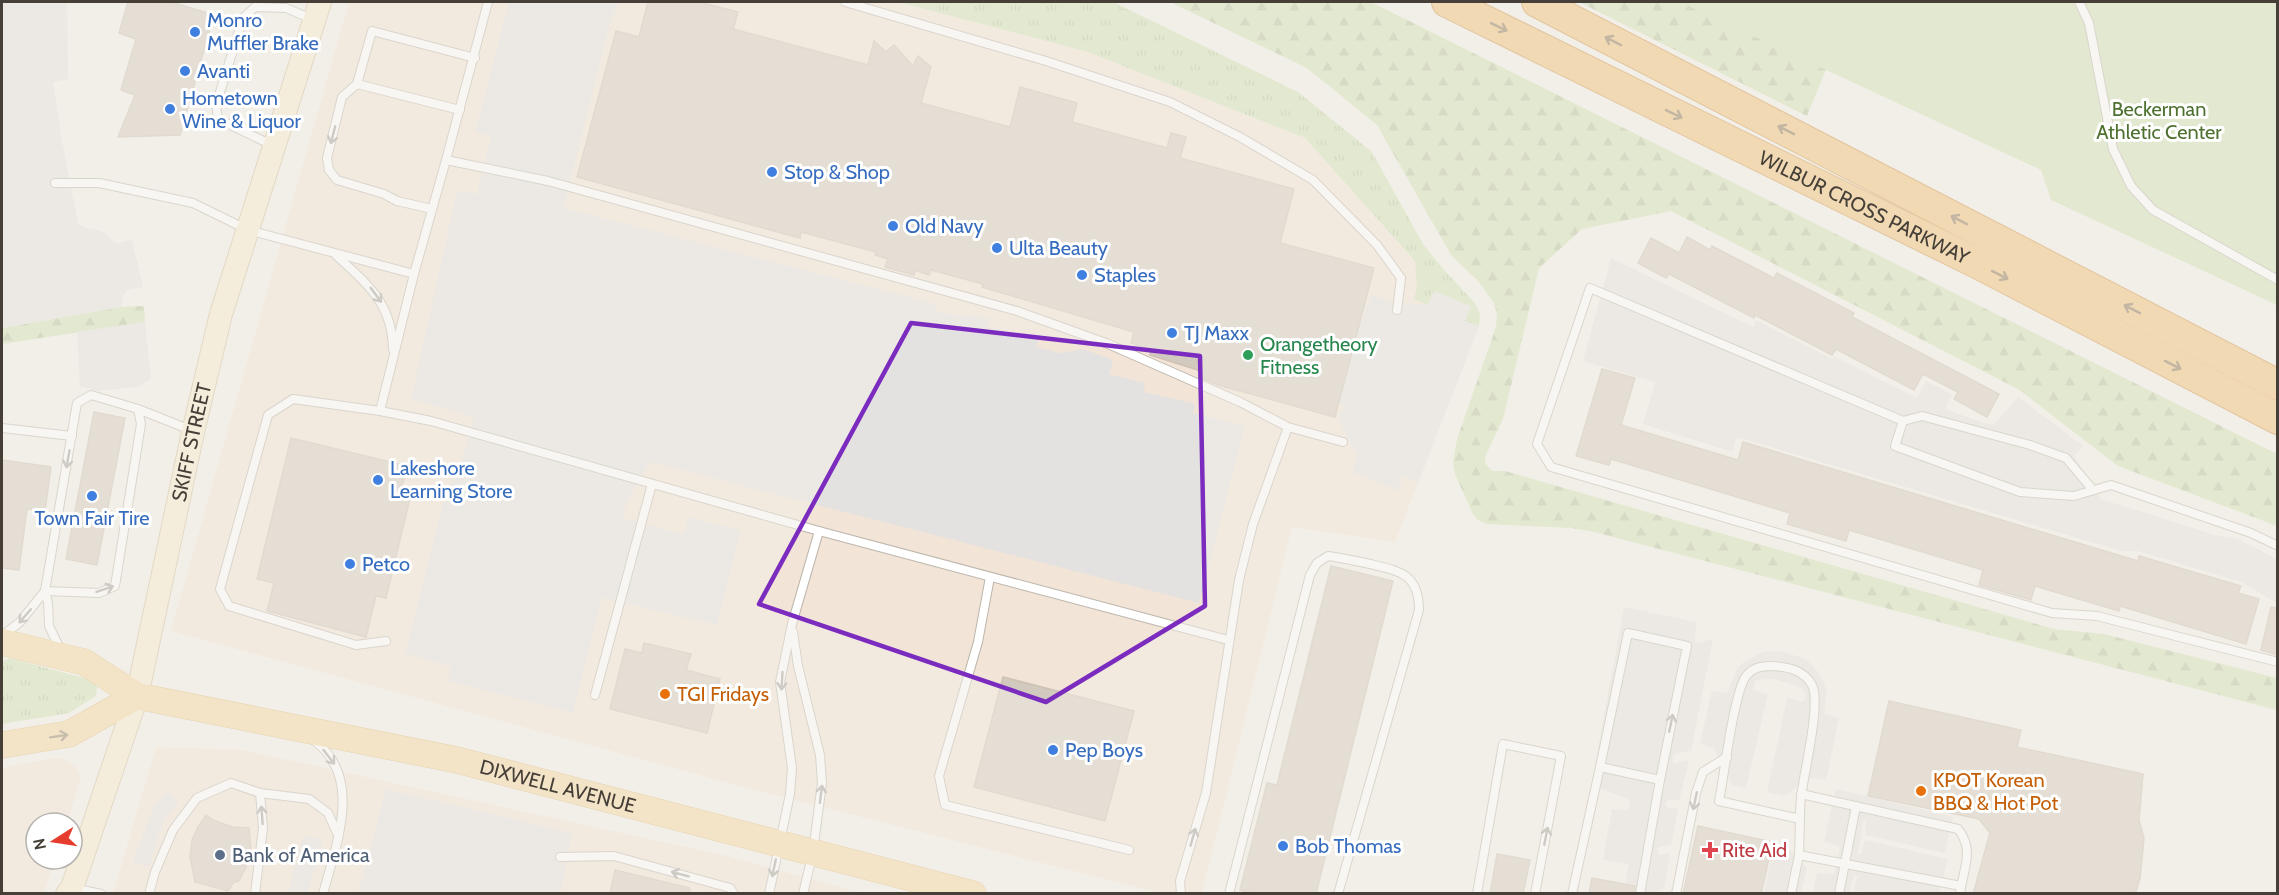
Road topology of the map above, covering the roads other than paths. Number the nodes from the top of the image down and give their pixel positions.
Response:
1 (488, 2) edge
2 (845, 2) edge
3 (1447, 2) edge
4 (1537, 2) edge
5 (2079, 2) edge
6 (317, 11) edge
7 (475, 58) junction
8 (357, 84) junction
9 (460, 110) junction
10 (275, 147) junction
11 (446, 160) junction
12 (55, 183) dead end
13 (432, 209) junction
14 (248, 230) junction
15 (334, 254) junction
16 (414, 274) junction
17 (2277, 280) edge
18 (1397, 310) dead end
19 (393, 358) junction
20 (2277, 384) edge
21 (138, 409) junction
22 (380, 411) junction
23 (2277, 419) edge
24 (1903, 421) junction
25 (1288, 427) junction
26 (2, 428) edge
27 (193, 432) junction
28 (72, 436) junction
29 (1343, 442) dead end
30 (652, 484) junction
31 (2093, 490) junction
32 (819, 531) junction
33 (2277, 546) edge
34 (990, 577) junction
35 (45, 591) junction
36 (792, 624) junction
37 (2, 637) edge
38 (1228, 640) junction
39 (386, 641) dead end
40 (2, 642) edge
41 (64, 657) junction
42 (2277, 662) edge
43 (595, 695) dead end
44 (137, 696) junction
45 (283, 724) junction
46 (2, 745) edge
47 (1727, 757) junction
48 (1600, 767) junction
49 (1659, 780) junction
50 (260, 793) junction
51 (1801, 794) junction
52 (1856, 806) junction
53 (1800, 819) junction
54 (338, 835) junction
55 (780, 843) junction
56 (1129, 850) dead end
57 (813, 852) junction
58 (1799, 855) junction
59 (560, 857) dead end
60 (1845, 863) junction
61 (1960, 890) edge
62 (71, 892) edge
63 (101, 894) edge
64 (149, 894) edge
65 (255, 894) edge
66 (323, 894) edge
67 (734, 894) edge
68 (769, 894) edge
69 (803, 894) edge
70 (973, 894) edge
71 (1181, 894) edge
72 (1229, 894) edge
73 (1338, 894) edge
74 (1477, 894) edge
75 (1535, 894) edge
76 (1572, 894) edge
77 (1640, 894) edge
78 (1676, 894) edge
79 (1791, 894) edge
80 (1839, 894) edge

1 - 7 lane
2 - 18 lane
3 -> 23 highway, WILBUR CROSS PARKWAY
20 -> 4 highway, WILBUR CROSS PARKWAY
5 - 17 lane
6 - 10 main road, SKIFF STREET
6 - 10 lane
7 - 8 lane
7 - 9 lane
8 - 9 lane
8 -> 13 lane
9 - 11 lane
10 - 14 main road, SKIFF STREET
11 - 13 lane
11 - 25 lane
12 - 14 lane
13 - 16 lane
14 - 15 lane
14 - 27 main road, SKIFF STREET
15 - 16 lane
15 -> 19 lane
16 - 19 lane
19 - 22 lane
21 - 27 lane
21 - 28 lane
35 -> 21 lane
22 - 30 lane
22 - 39 lane
24 - 31 lane
24 - 31 lane
24 - 42 lane
25 - 29 lane
25 - 38 lane
26 - 28 lane
27 - 44 main road, SKIFF STREET
28 -> 35 lane
30 - 32 lane
30 - 43 lane
31 - 33 lane
32 - 34 lane
32 - 36 lane
34 - 38 lane
34 - 56 lane
35 -> 37 lane
35 - 41 lane
36 -> 55 lane
57 -> 36 lane
71 -> 38 lane
40 - 41 main road, DIXWELL AVENUE
41 - 44 main road, DIXWELL AVENUE
44 - 45 main road, DIXWELL AVENUE
46 -> 44 main road
44 - 62 main road, SKIFF STREET
45 -> 54 lane
45 - 55 main road, DIXWELL AVENUE
47 - 51 lane
47 - 53 lane
47 -> 78 lane
48 - 49 lane
49 -> 48 lane
48 - 76 lane
49 - 77 lane
50 - 54 lane
50 - 64 lane
65 -> 50 lane
51 - 52 lane
51 - 53 lane
52 - 60 lane
52 - 61 lane
53 - 58 lane
54 - 66 lane
55 - 57 main road, DIXWELL AVENUE
55 -> 68 lane
57 - 69 lane
57 - 70 main road, DIXWELL AVENUE
58 - 60 lane
58 - 79 lane
67 -> 59 lane
60 - 61 lane
60 - 80 lane
62 - 63 lane
72 - 73 lane
75 -> 74 lane

